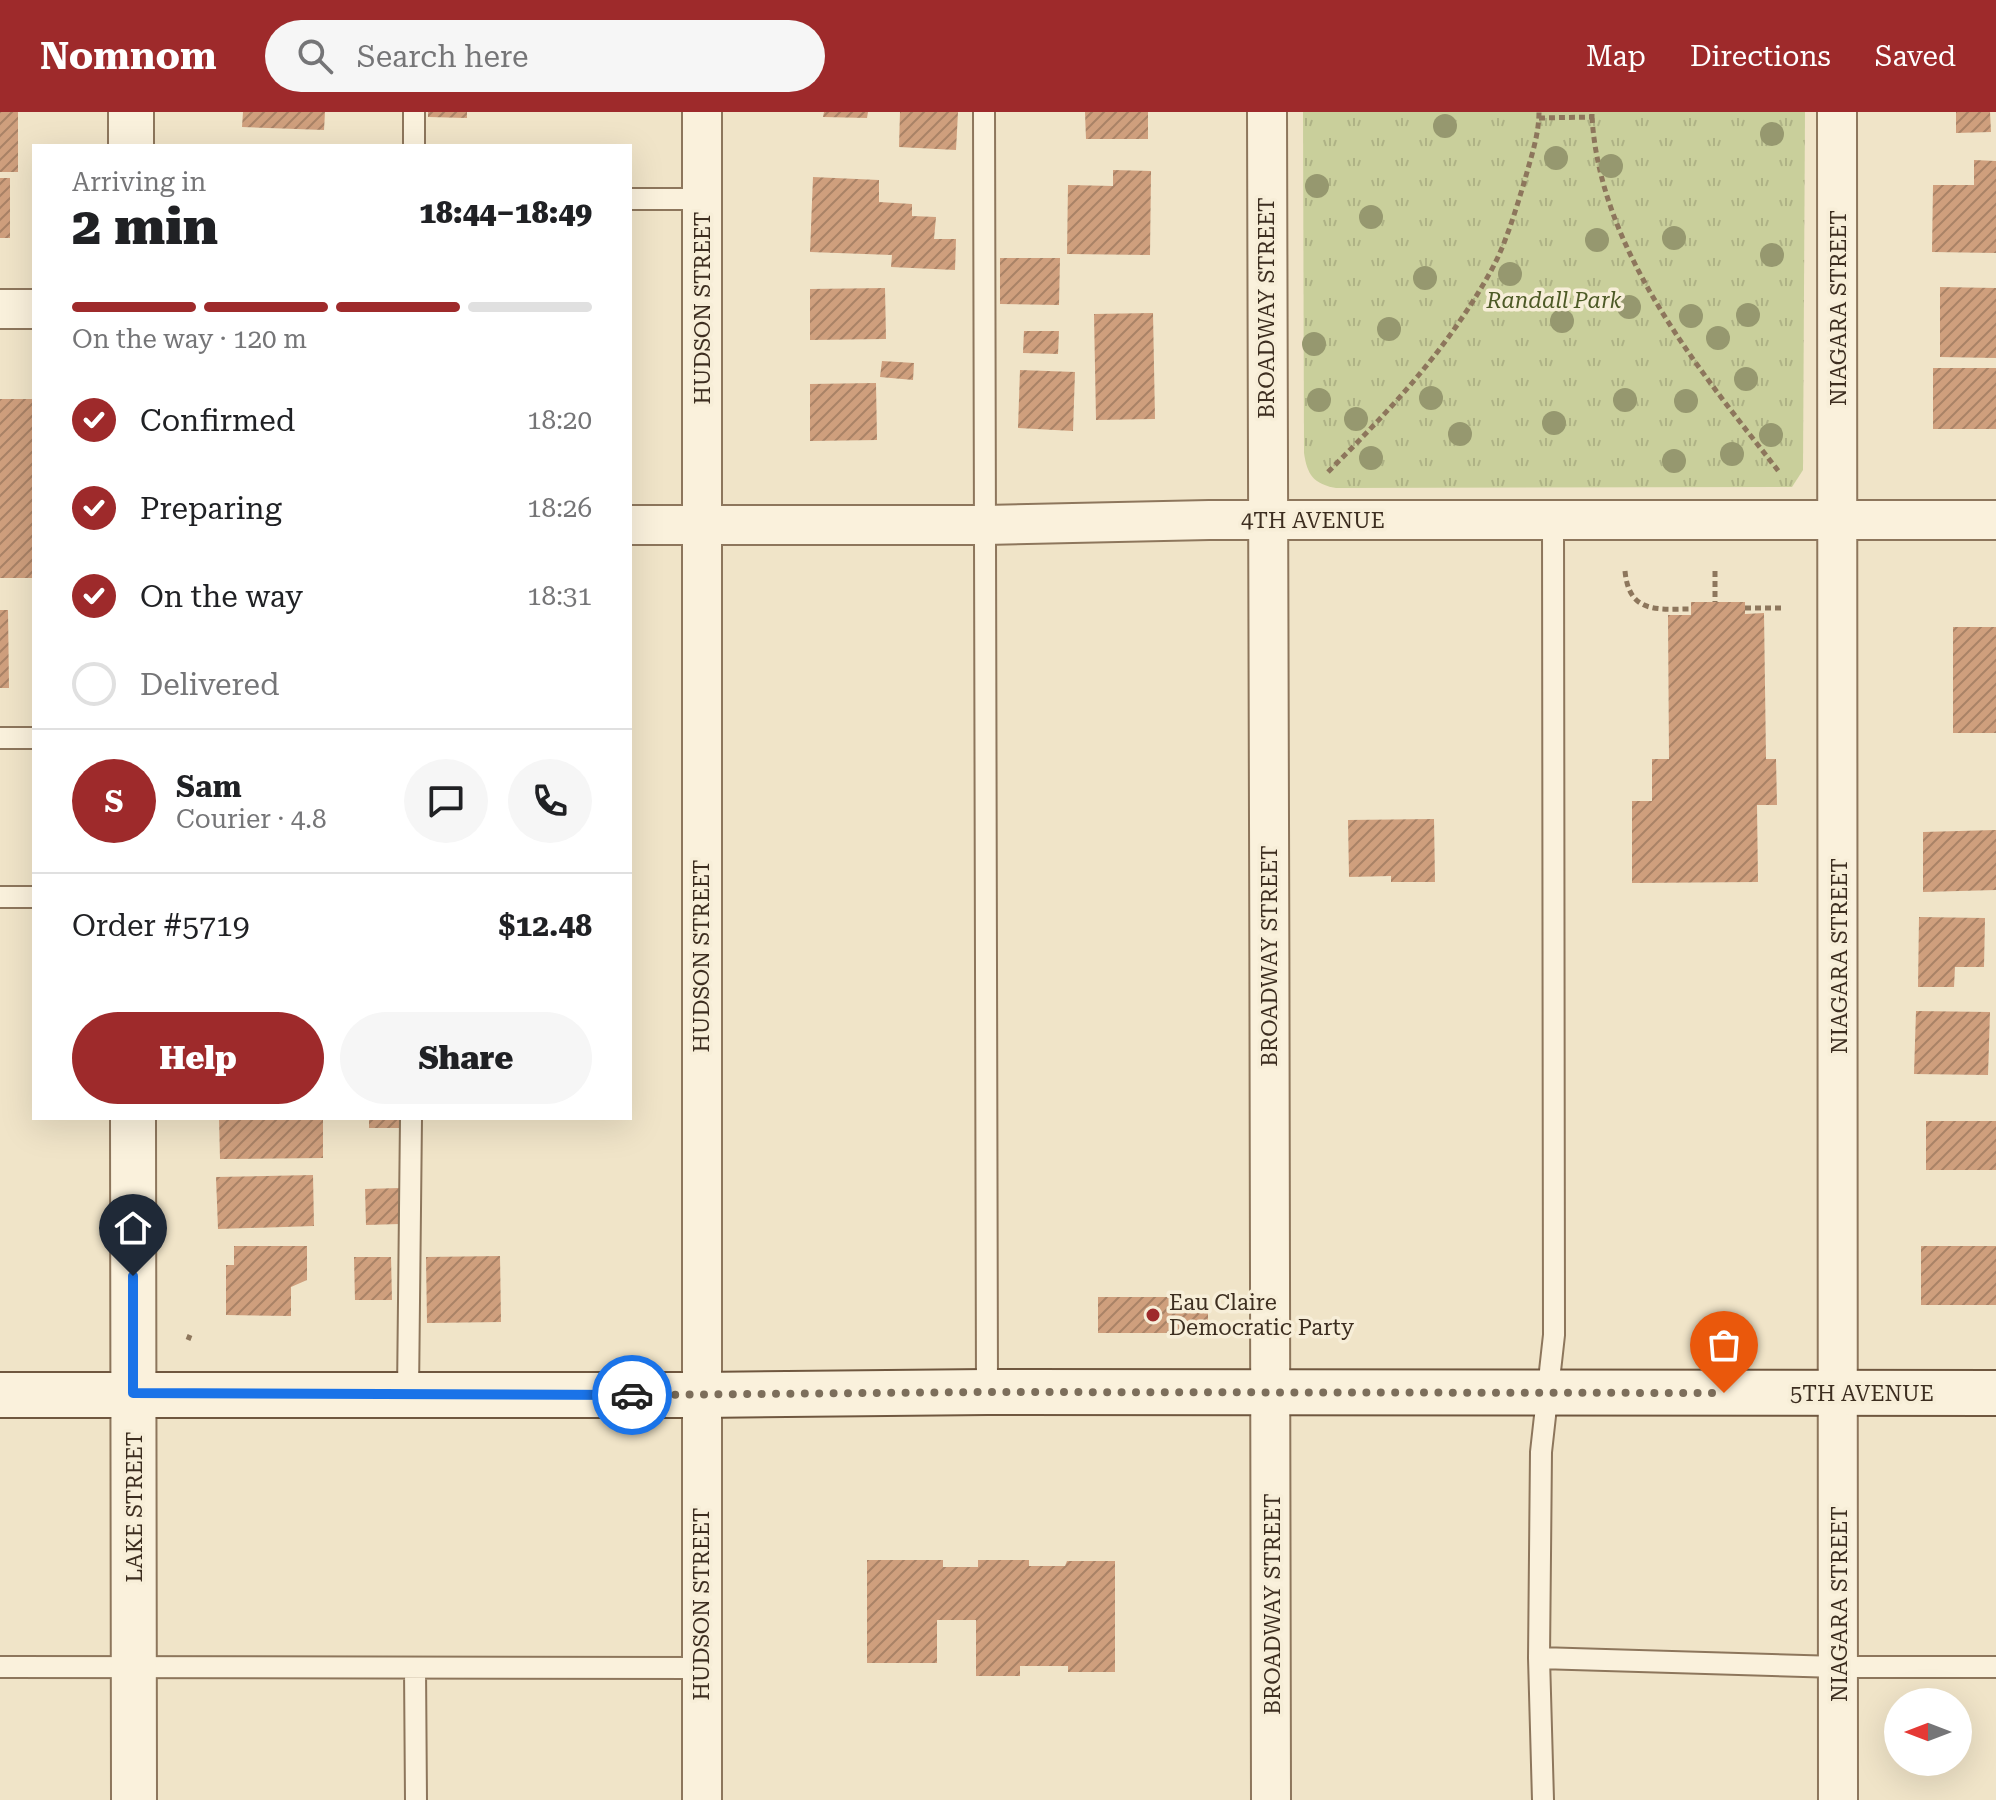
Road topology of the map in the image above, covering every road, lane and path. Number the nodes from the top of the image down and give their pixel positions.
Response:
1 (131, 112) edge
2 (414, 112) edge
3 (702, 112) edge
4 (984, 112) edge
5 (1267, 112) edge
6 (1837, 112) edge
7 (1539, 115) edge
8 (1592, 115) edge
9 (131, 144) edge
10 (414, 144) edge
11 (632, 199) edge
12 (703, 199) junction
13 (0, 309) edge
14 (32, 309) edge
15 (1328, 472) dead end
16 (1780, 473) dead end
17 (1266, 520) junction
18 (1553, 520) junction
19 (1838, 520) junction
20 (1996, 520) edge
21 (632, 525) edge
22 (985, 525) junction
23 (701, 526) junction
24 (1625, 571) dead end
25 (1715, 571) dead end
26 (1715, 602) dead end
27 (1745, 608) dead end
28 (1782, 608) dead end
29 (1691, 609) dead end
30 (0, 738) edge
31 (32, 738) edge
32 (0, 897) edge
33 (32, 897) edge
34 (133, 1120) edge
35 (411, 1120) edge
36 (987, 1392) junction
37 (1272, 1392) junction
38 (133, 1393) junction
39 (408, 1393) junction
40 (1548, 1393) junction
41 (1839, 1393) junction
42 (1996, 1393) edge
43 (0, 1395) edge
44 (701, 1395) junction
45 (1539, 1658) junction
46 (0, 1667) edge
47 (134, 1667) junction
48 (1838, 1667) junction
49 (1996, 1667) edge
50 (415, 1668) junction
51 (701, 1668) junction
52 (134, 1800) edge
53 (416, 1800) edge
54 (702, 1800) edge
55 (1271, 1800) edge
56 (1543, 1800) edge
57 (1838, 1800) edge

1 - 9 main road
2 - 10 lane
3 - 12 street, HUDSON STREET
4 - 22 lane
5 - 17 street, BROADWAY STREET
6 - 19 street, NIAGARA STREET
7 - 8 path
7 - 15 path
8 - 16 path
11 - 12 lane
12 - 23 street, HUDSON STREET
13 - 14 street
17 - 18 street, 4TH AVENUE
17 - 22 street, 4TH AVENUE
17 - 37 street, BROADWAY STREET
18 - 19 street, 4TH AVENUE
18 - 40 lane
19 - 20 street, 4TH AVENUE
19 - 41 street, NIAGARA STREET
21 - 23 street, 4TH AVENUE
22 - 23 street, 4TH AVENUE
22 - 36 lane
23 - 44 street, HUDSON STREET
24 - 29 path
25 - 26 path
27 - 28 path
30 - 31 lane
32 - 33 lane
34 - 38 main road, LAKE STREET
35 - 39 lane
36 - 37 main road, 5TH AVENUE
36 - 44 main road, 5TH AVENUE
37 - 40 main road, 5TH AVENUE
37 - 55 street, BROADWAY STREET
38 - 39 main road, 5TH AVENUE
38 - 43 main road, 5TH AVENUE
38 - 47 main road, LAKE STREET
39 - 44 main road, 5TH AVENUE
40 - 41 main road, 5TH AVENUE
40 - 45 lane
41 - 42 main road, 5TH AVENUE
41 - 48 street, NIAGARA STREET
44 - 51 street, HUDSON STREET
45 - 48 lane
45 - 56 lane
46 - 47 lane
47 - 50 lane
47 - 52 main road, LAKE STREET
48 - 49 lane
48 - 57 street, NIAGARA STREET
50 - 51 lane
50 - 53 lane
51 - 54 street, HUDSON STREET

